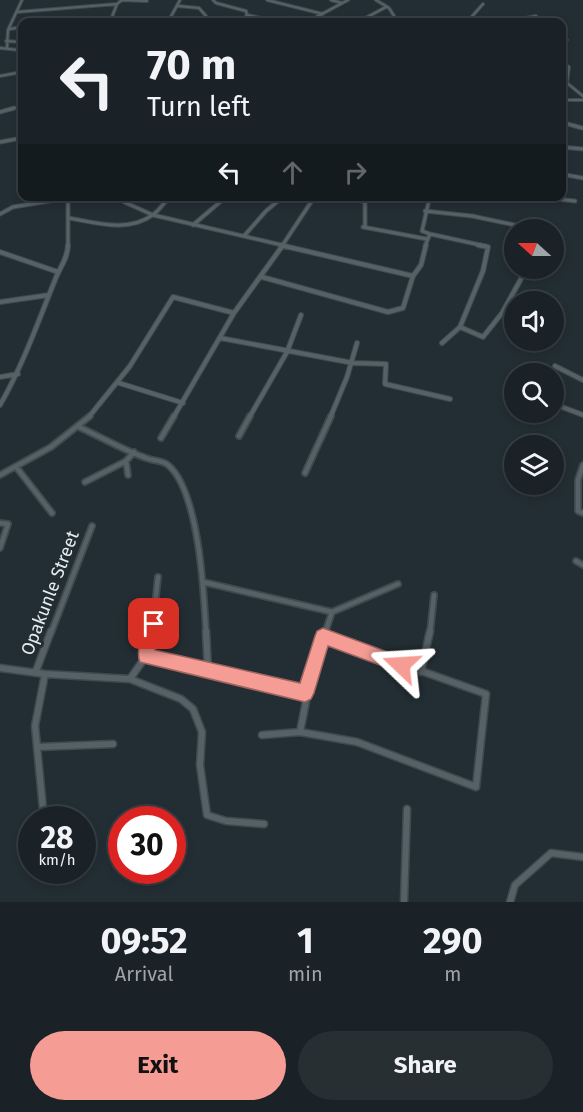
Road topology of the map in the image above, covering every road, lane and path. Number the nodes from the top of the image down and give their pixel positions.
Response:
1 (22, 0) edge
2 (122, 0) edge
3 (180, 0) edge
4 (213, 0) edge
5 (267, 0) edge
6 (331, 0) edge
7 (348, 0) edge
8 (376, 0) edge
9 (147, 1) edge
10 (342, 3) junction
11 (117, 4) junction
12 (483, 4) dead end
13 (178, 6) junction
14 (386, 7) junction
15 (17, 12) junction
16 (205, 14) junction
17 (210, 14) dead end
18 (323, 14) junction
19 (247, 15) junction
20 (536, 16) dead end
21 (112, 18) edge
22 (170, 18) edge
23 (205, 18) edge
24 (244, 18) edge
25 (267, 18) edge
26 (315, 18) edge
27 (365, 18) edge
28 (395, 18) edge
29 (470, 18) edge
30 (526, 18) edge
31 (18, 28) edge
32 (0, 30) edge
33 (9, 30) junction
34 (6, 41) junction
35 (18, 42) edge
36 (0, 48) edge
37 (7, 48) junction
38 (18, 51) edge
39 (566, 65) edge
40 (18, 73) edge
41 (0, 76) edge
42 (583, 98) edge
43 (566, 100) edge
44 (18, 107) edge
45 (0, 112) edge
46 (566, 123) edge
47 (582, 128) edge
48 (18, 139) edge
49 (0, 142) edge
50 (566, 147) edge
51 (583, 149) edge
52 (566, 175) edge
53 (583, 178) edge
54 (566, 200) edge
55 (46, 201) edge
56 (68, 201) edge
57 (164, 201) edge
58 (221, 201) edge
59 (278, 201) edge
60 (312, 201) edge
61 (365, 201) edge
62 (428, 201) edge
63 (575, 201) dead end
64 (124, 202) dead end
65 (425, 211) junction
66 (0, 214) edge
67 (153, 215) junction
68 (69, 218) junction
69 (504, 223) edge
70 (193, 225) junction
71 (430, 234) junction
72 (244, 236) junction
73 (427, 239) junction
74 (282, 245) junction
75 (0, 252) edge
76 (58, 272) junction
77 (413, 276) junction
78 (261, 277) junction
79 (519, 279) edge
80 (49, 295) junction
81 (0, 302) edge
82 (234, 313) junction
83 (301, 315) dead end
84 (460, 327) junction
85 (220, 338) junction
86 (357, 343) dead end
87 (442, 343) dead end
88 (287, 352) junction
89 (353, 363) junction
90 (564, 370) edge
91 (18, 374) junction
92 (0, 377) edge
93 (583, 380) edge
94 (119, 383) junction
95 (450, 399) dead end
96 (183, 403) junction
97 (0, 405) edge
98 (564, 408) edge
99 (583, 415) edge
100 (79, 427) junction
101 (239, 436) dead end
102 (161, 438) dead end
103 (134, 452) junction
104 (126, 461) junction
105 (583, 465) edge
106 (17, 468) junction
107 (305, 473) dead end
108 (0, 475) edge
109 (128, 475) dead end
110 (85, 482) dead end
111 (52, 513) dead end
112 (583, 513) edge
113 (0, 523) edge
114 (92, 526) dead end
115 (0, 548) edge
116 (576, 561) dead end
117 (583, 565) edge
118 (158, 577) dead end
119 (203, 582) junction
120 (398, 584) dead end
121 (434, 595) dead end
122 (332, 612) junction
123 (323, 636) junction
124 (146, 656) junction
125 (0, 668) edge
126 (36, 671) junction
127 (208, 671) junction
128 (421, 672) junction
129 (45, 674) junction
130 (130, 679) junction
131 (305, 693) junction
132 (300, 732) junction
133 (262, 735) dead end
134 (113, 744) dead end
135 (37, 747) junction
136 (43, 806) edge
137 (406, 809) dead end
138 (264, 824) dead end
139 (583, 857) edge
140 (404, 902) edge
141 (510, 902) edge

1 - 15 street
2 - 9 street
2 - 11 street
3 - 13 street
4 - 19 street
5 - 18 street
6 - 10 street
7 - 10 street
8 - 14 street
10 - 18 street
11 - 15 street
11 - 21 street
12 - 29 street
13 - 16 street
13 - 22 street
14 - 27 street
14 - 28 street
15 - 33 street
16 - 17 street
16 - 23 street
18 - 26 street
19 - 24 street
19 - 25 street
20 - 30 street
31 - 33 street
32 - 33 street
33 - 34 street
34 - 35 street
34 - 37 street
36 - 37 street
37 - 38 street
39 - 42 street
40 - 41 street
42 - 43 street
44 - 45 street
46 - 47 street
48 - 49 street
50 - 51 street
52 - 53 street
54 - 63 street
55 - 66 street
56 - 68 street
57 - 67 street
58 - 70 street
59 - 72 street
60 - 74 street
61 - 73 street
62 - 65 street
64 - 67 street
65 - 69 street
65 - 71 street
67 - 68 street
67 - 70 street
68 - 76 street
70 - 72 street
71 - 73 street
71 - 84 street
72 - 74 street
73 - 77 street
74 - 77 street
74 - 78 street
75 - 76 street
76 - 80 street
77 - 78 street
78 - 82 street
79 - 84 street
80 - 81 street
80 - 91 street
82 - 85 street
82 - 94 street
83 - 88 street
84 - 87 street
85 - 88 street
85 - 96 street
86 - 89 street
88 - 89 street
88 - 101 street
89 - 95 street
89 - 107 street
90 - 93 street
91 - 92 street
91 - 97 street
94 - 96 street
94 - 100 street
96 - 102 street
98 - 99 street
100 - 103 street
100 - 106 street
103 - 104 street
103 - 119 street
104 - 109 street
104 - 110 street
105 - 112 street
106 - 108 street
106 - 111 street
113 - 115 street
114 - 126 street, Opakunle Street
116 - 117 street
118 - 124 street
119 - 122 street
119 - 127 street
120 - 122 street
121 - 128 street
122 - 123 street
123 - 128 street
123 - 131 street
124 - 127 street
124 - 130 street
125 - 126 street
126 - 129 street
127 - 131 street
128 - 132 street
129 - 130 street
129 - 135 street
130 - 138 street
131 - 132 street
132 - 133 street
134 - 135 street
135 - 136 street
137 - 140 street
139 - 141 street

